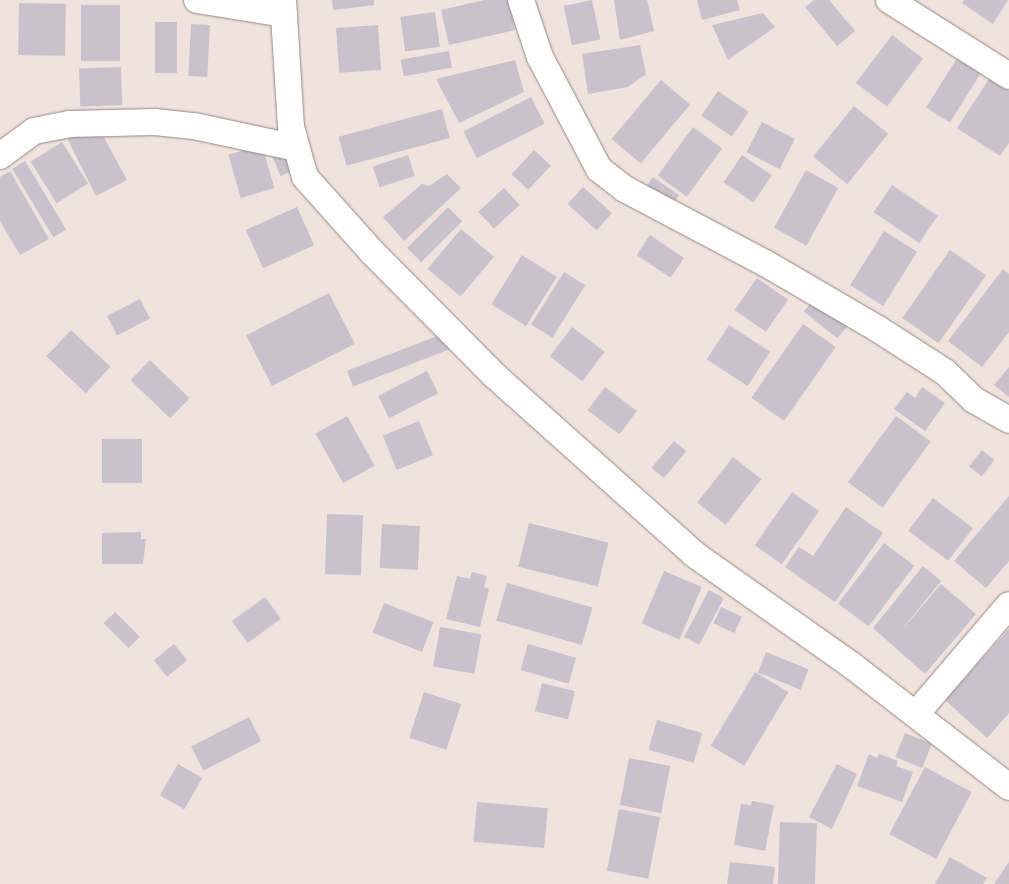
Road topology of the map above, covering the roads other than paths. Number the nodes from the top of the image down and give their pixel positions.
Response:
1 (197, 0) edge
2 (522, 0) edge
3 (889, 0) edge
4 (284, 7) edge
5 (1009, 76) edge
6 (297, 148) junction
7 (0, 156) edge
8 (1009, 420) edge
9 (1009, 605) edge
10 (916, 714) junction
11 (1009, 787) edge

1 - 4 street
2 - 8 street
3 - 5 street
4 - 6 street
6 - 7 street
6 - 10 street
9 - 10 street
10 - 11 street

